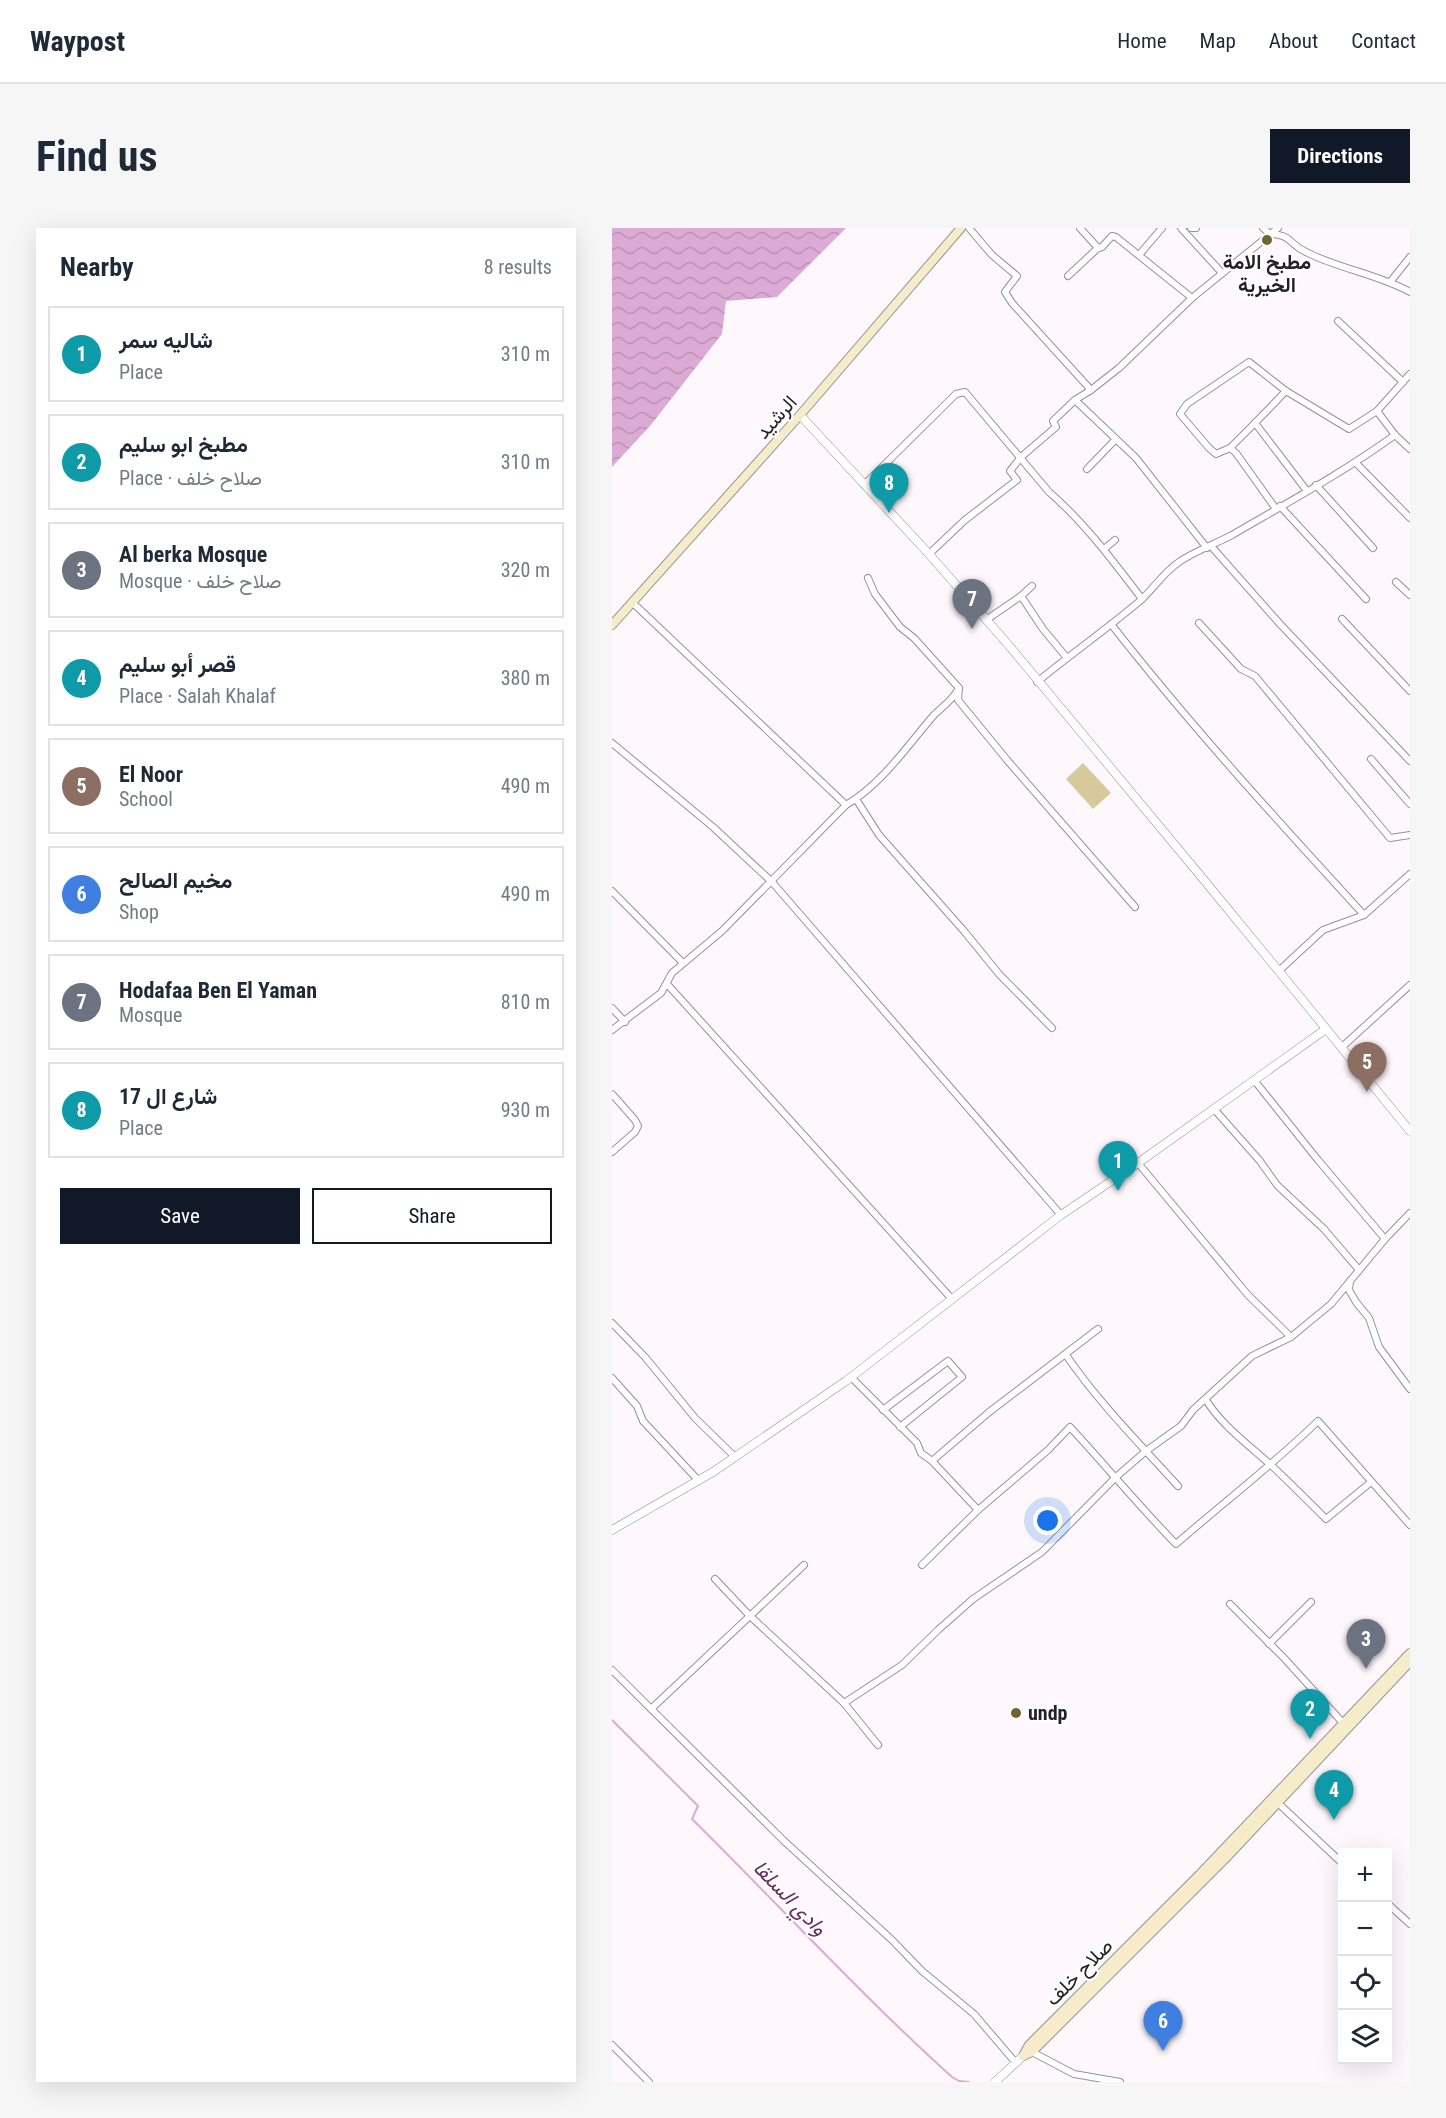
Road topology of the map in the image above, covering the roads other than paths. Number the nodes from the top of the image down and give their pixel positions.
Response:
1 (961, 228) edge
2 (969, 228) edge
3 (1080, 228) edge
4 (1162, 228) edge
5 (1181, 228) edge
6 (1263, 228) edge
7 (1278, 228) edge
8 (1270, 234) junction
9 (1098, 248) junction
10 (1139, 255) junction
11 (1410, 256) edge
12 (1222, 273) junction
13 (1068, 276) dead end
14 (1391, 281) junction
15 (1410, 291) edge
16 (1192, 298) junction
17 (1338, 321) dead end
18 (1410, 374) edge
19 (1403, 382) junction
20 (1091, 390) junction
21 (1286, 391) junction
22 (1075, 400) junction
23 (1377, 411) junction
24 (800, 415) junction
25 (1255, 423) junction
26 (1395, 435) junction
27 (1116, 439) junction
28 (1230, 448) junction
29 (1410, 449) edge
30 (1021, 457) junction
31 (1356, 464) junction
32 (1087, 469) dead end
33 (864, 485) junction
34 (1316, 485) junction
35 (1307, 491) junction
36 (1278, 507) junction
37 (1410, 518) edge
38 (1115, 540) dead end
39 (1209, 547) junction
40 (1373, 548) dead end
41 (1104, 549) junction
42 (929, 554) junction
43 (868, 578) dead end
44 (1396, 582) dead end
45 (1032, 586) dead end
46 (1410, 595) edge
47 (1021, 596) junction
48 (1142, 599) junction
49 (1366, 599) dead end
50 (633, 603) junction
51 (1342, 619) dead end
52 (986, 620) junction
53 (1199, 623) dead end
54 (1110, 624) junction
55 (612, 625) edge
56 (1067, 658) junction
57 (1037, 682) junction
58 (959, 688) junction
59 (1410, 691) edge
60 (612, 743) edge
61 (1371, 759) dead end
62 (1410, 762) edge
63 (856, 799) junction
64 (846, 804) junction
65 (1410, 804) edge
66 (1410, 835) edge
67 (1410, 874) edge
68 (772, 882) junction
69 (612, 891) edge
70 (1135, 907) dead end
71 (1364, 915) junction
72 (683, 963) junction
73 (1282, 968) dead end
74 (667, 984) junction
75 (1410, 986) edge
76 (612, 1008) edge
77 (625, 1022) junction
78 (1052, 1028) dead end
79 (1326, 1029) junction
80 (612, 1030) edge
81 (1341, 1047) junction
82 (1254, 1080) junction
83 (612, 1094) edge
84 (1214, 1109) junction
85 (1410, 1131) edge
86 (612, 1152) edge
87 (1138, 1163) junction
88 (1410, 1214) edge
89 (1061, 1215) junction
90 (1385, 1239) junction
91 (1359, 1270) junction
92 (1350, 1280) junction
93 (951, 1298) junction
94 (612, 1323) edge
95 (1098, 1329) dead end
96 (1291, 1337) junction
97 (1066, 1355) junction
98 (851, 1377) junction
99 (612, 1378) edge
100 (1410, 1389) edge
101 (1206, 1400) junction
102 (883, 1410) junction
103 (900, 1427) junction
104 (1146, 1451) junction
105 (735, 1456) junction
106 (932, 1461) junction
107 (1270, 1465) junction
108 (1116, 1478) junction
109 (698, 1480) junction
110 (1371, 1482) junction
111 (1178, 1486) dead end
112 (978, 1510) junction
113 (1410, 1525) edge
114 (612, 1530) edge
115 (804, 1565) dead end
116 (922, 1565) dead end
117 (715, 1579) dead end
118 (1311, 1602) dead end
119 (1230, 1604) dead end
120 (750, 1616) junction
121 (1269, 1644) junction
122 (1410, 1653) edge
123 (1410, 1662) edge
124 (612, 1670) edge
125 (844, 1703) junction
126 (651, 1710) junction
127 (1343, 1723) junction
128 (878, 1745) dead end
129 (1278, 1803) junction
130 (1338, 1859) edge
131 (1392, 1908) edge
132 (1410, 1924) edge
133 (612, 2045) edge
134 (1032, 2052) junction
135 (1019, 2060) junction
136 (996, 2081) edge
137 (649, 2082) edge
138 (1120, 2082) edge

1 - 24 main road, الرشيد
2 - 20 street
3 - 9 street
4 - 10 street
5 - 12 street
6 - 8 street
7 - 8 street
8 - 12 street
8 - 14 street
9 - 10 street
9 - 13 street
10 - 16 street
11 - 14 street
12 - 16 street
14 - 15 street
16 - 20 street
17 - 19 street
18 - 19 street
19 - 23 street
20 - 22 street
21 - 23 street
21 - 25 street
21 - 28 street
22 - 27 street
22 - 30 street
23 - 26 street
24 - 33 street
24 - 50 main road, الرشيد
25 - 28 street
25 - 35 street
26 - 29 street
26 - 31 street
27 - 32 street
27 - 39 street
28 - 36 street
30 - 33 street
30 - 41 street
30 - 42 street
31 - 34 street
31 - 37 street
33 - 42 street
34 - 35 street
34 - 40 street
35 - 36 street
36 - 39 street
36 - 49 street
38 - 41 street
39 - 48 street
39 - 62 street
41 - 48 street
42 - 52 street
43 - 58 street
44 - 46 street
45 - 47 street
47 - 52 street
47 - 56 street
48 - 54 street
50 - 55 main road, الرشيد
50 - 64 street
51 - 59 street
52 - 57 street
53 - 66 street
54 - 56 street
54 - 71 street
56 - 57 street
57 - 79 street
58 - 63 street
58 - 70 street
60 - 68 street
61 - 65 street
63 - 64 street
63 - 78 street
64 - 68 street
67 - 71 street
68 - 72 street
68 - 89 street
69 - 72 street
71 - 73 street
72 - 74 street
74 - 77 street
74 - 93 street
75 - 81 street
76 - 77 street
77 - 80 street
79 - 81 street
79 - 82 street
81 - 85 street
82 - 84 street
82 - 90 street
83 - 86 street
84 - 87 street
84 - 91 street
87 - 89 street
87 - 96 street
88 - 90 street
89 - 93 street
90 - 91 street
91 - 92 street
92 - 96 street
92 - 100 street
93 - 98 street
94 - 105 street
95 - 97 street
96 - 101 street
97 - 104 street
97 - 106 street
98 - 102 street
98 - 105 street
99 - 109 street
101 - 104 street
101 - 107 street
102 - 103 street
102 - 103 street
103 - 106 street
104 - 108 street
104 - 111 street
105 - 109 street
106 - 112 street
107 - 108 street
107 - 110 street
107 - 110 street
108 - 112 street
108 - 125 street
109 - 114 street
110 - 113 street
112 - 116 street
115 - 120 street
117 - 120 street
118 - 121 street
119 - 121 street
120 - 125 street
120 - 126 street
121 - 127 street
122 - 127 main road, صلاح خلف
123 - 129 main road, صلاح خلف
124 - 126 street
125 - 128 street
126 - 135 street
127 - 135 main road, صلاح خلف
129 - 130 street
129 - 134 main road, صلاح خلف
131 - 132 street
133 - 137 street
134 - 135 main road, صلاح خلف
134 - 138 street
135 - 136 street

